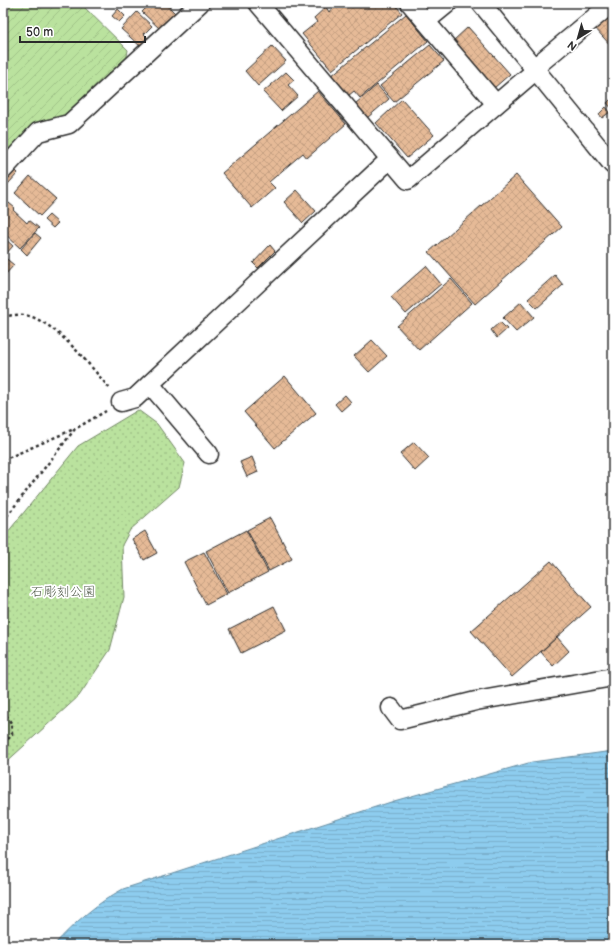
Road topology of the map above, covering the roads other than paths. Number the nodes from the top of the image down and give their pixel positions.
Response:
1 (200, 3) edge
2 (258, 3) edge
3 (410, 3) edge
4 (448, 3) edge
5 (481, 3) edge
6 (612, 3) edge
7 (426, 21) junction
8 (534, 69) junction
9 (496, 104) junction
10 (390, 159) junction
11 (613, 165) edge
12 (3, 170) edge
13 (150, 384) junction
14 (121, 402) road end
15 (209, 454) dead end
16 (613, 677) edge
17 (391, 708) dead end

1 - 12 street
2 - 10 street
3 - 7 street
4 - 7 street
5 - 8 street
6 - 8 street
7 - 9 street
8 - 9 street
8 - 11 street
9 - 10 street
10 - 13 street
13 - 14 street
13 - 15 street
16 - 17 street

